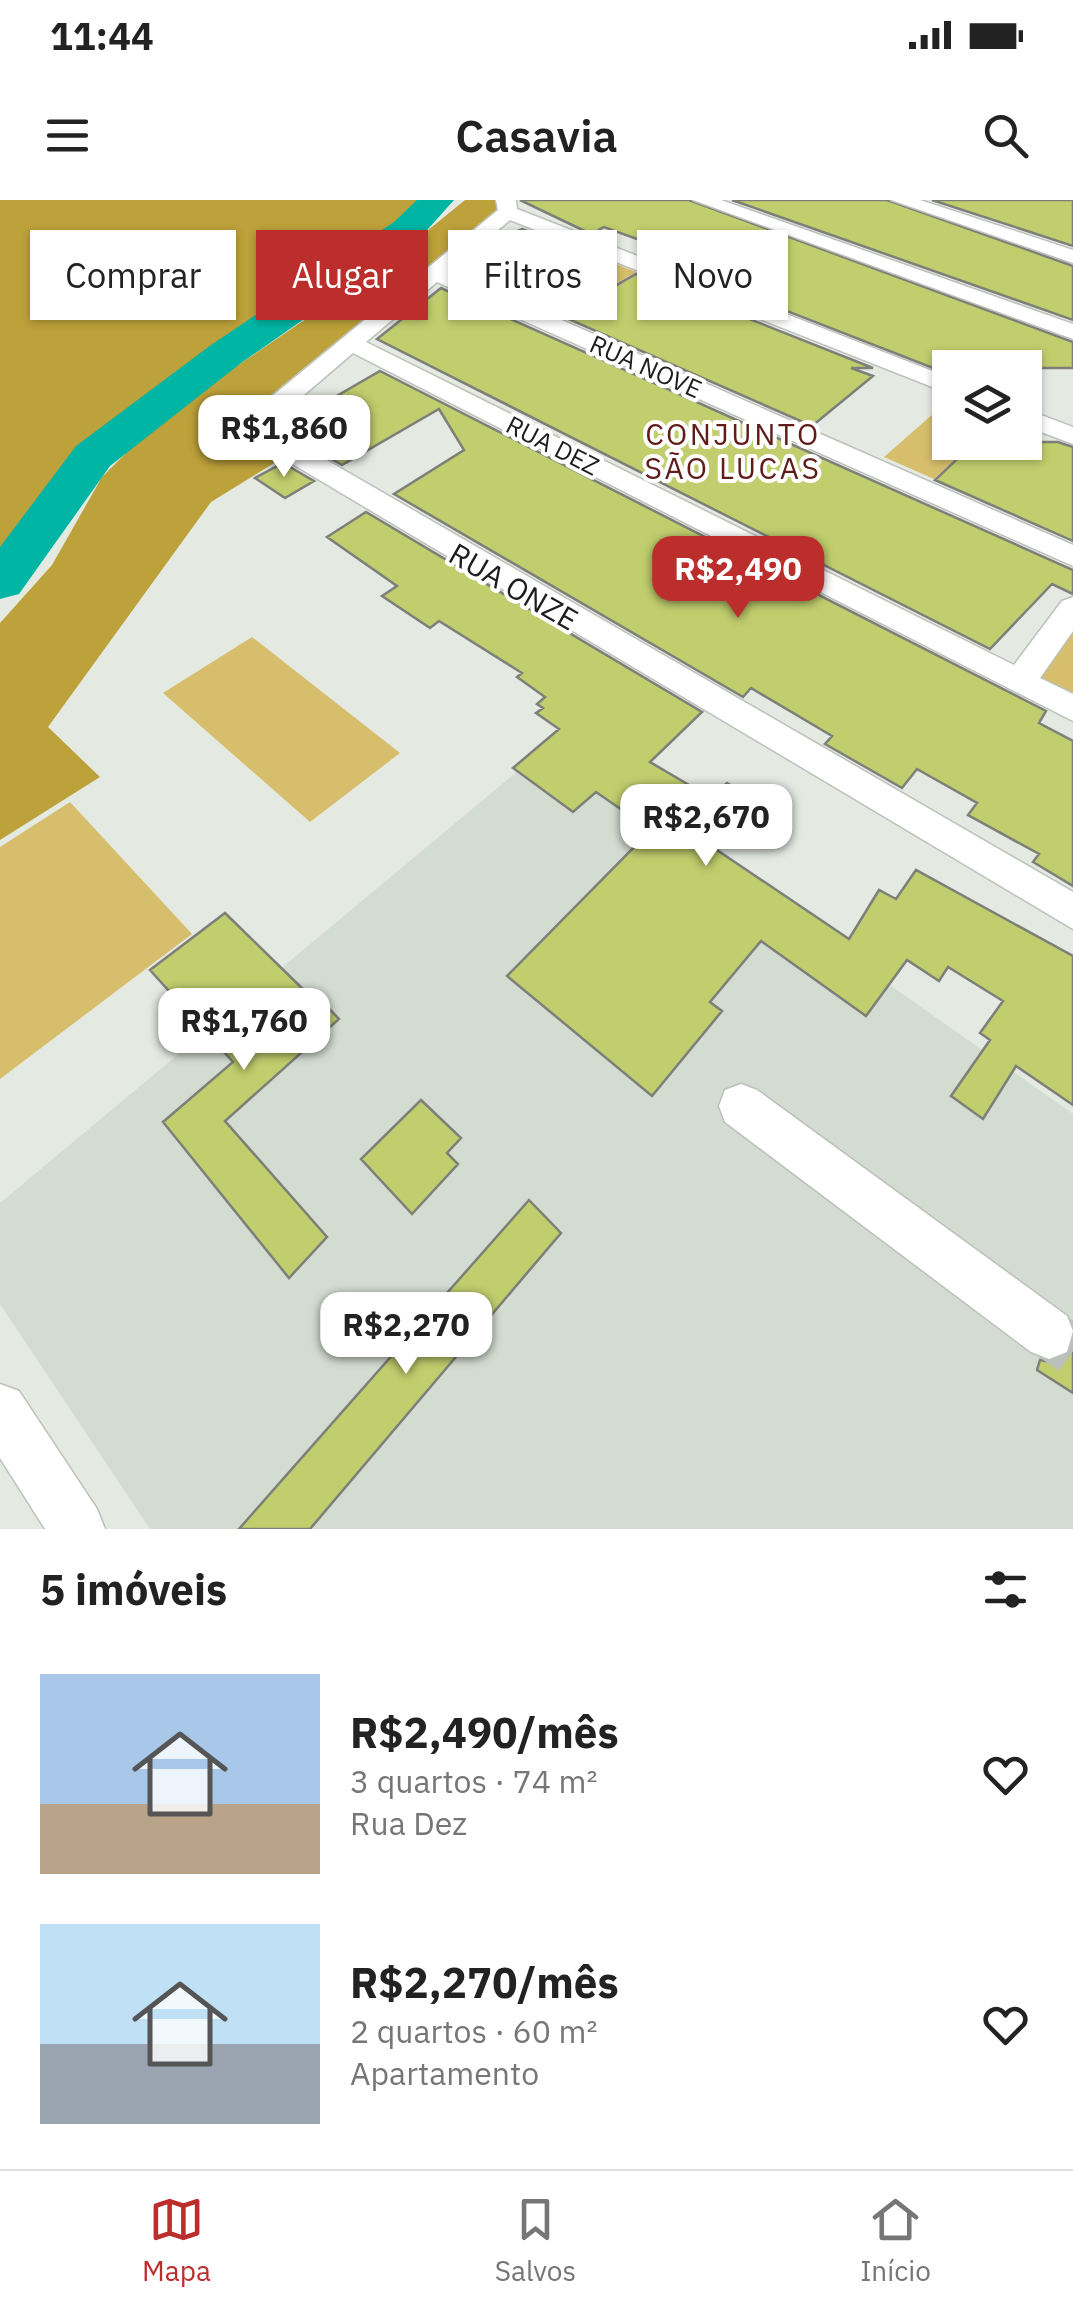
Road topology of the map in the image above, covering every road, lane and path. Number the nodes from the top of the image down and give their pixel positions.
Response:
1 (703, 200) edge
2 (785, 200) edge
3 (901, 200) edge
4 (507, 206) edge
5 (752, 218) junction
6 (1073, 257) edge
7 (438, 274) junction
8 (1073, 332) edge
9 (353, 344) junction
10 (932, 380) edge
11 (1042, 424) edge
12 (1073, 436) edge
13 (1073, 556) edge
14 (1073, 608) edge
15 (1020, 681) junction
16 (1073, 709) edge
17 (1073, 912) edge
18 (741, 1106) dead end
19 (1049, 1334) tunnel mouth
20 (0, 1410) edge
21 (77, 1529) edge

1 - 5 street
2 - 5 street
3 - 6 street
4 - 7 street
4 - 10 street
5 - 8 street
7 - 9 street
7 - 13 street, RUA NOVE
9 - 15 street, RUA DEZ
9 - 17 street, RUA ONZE
11 - 12 street
14 - 15 street
15 - 16 street, RUA DEZ
18 - 19 street
20 - 21 street

